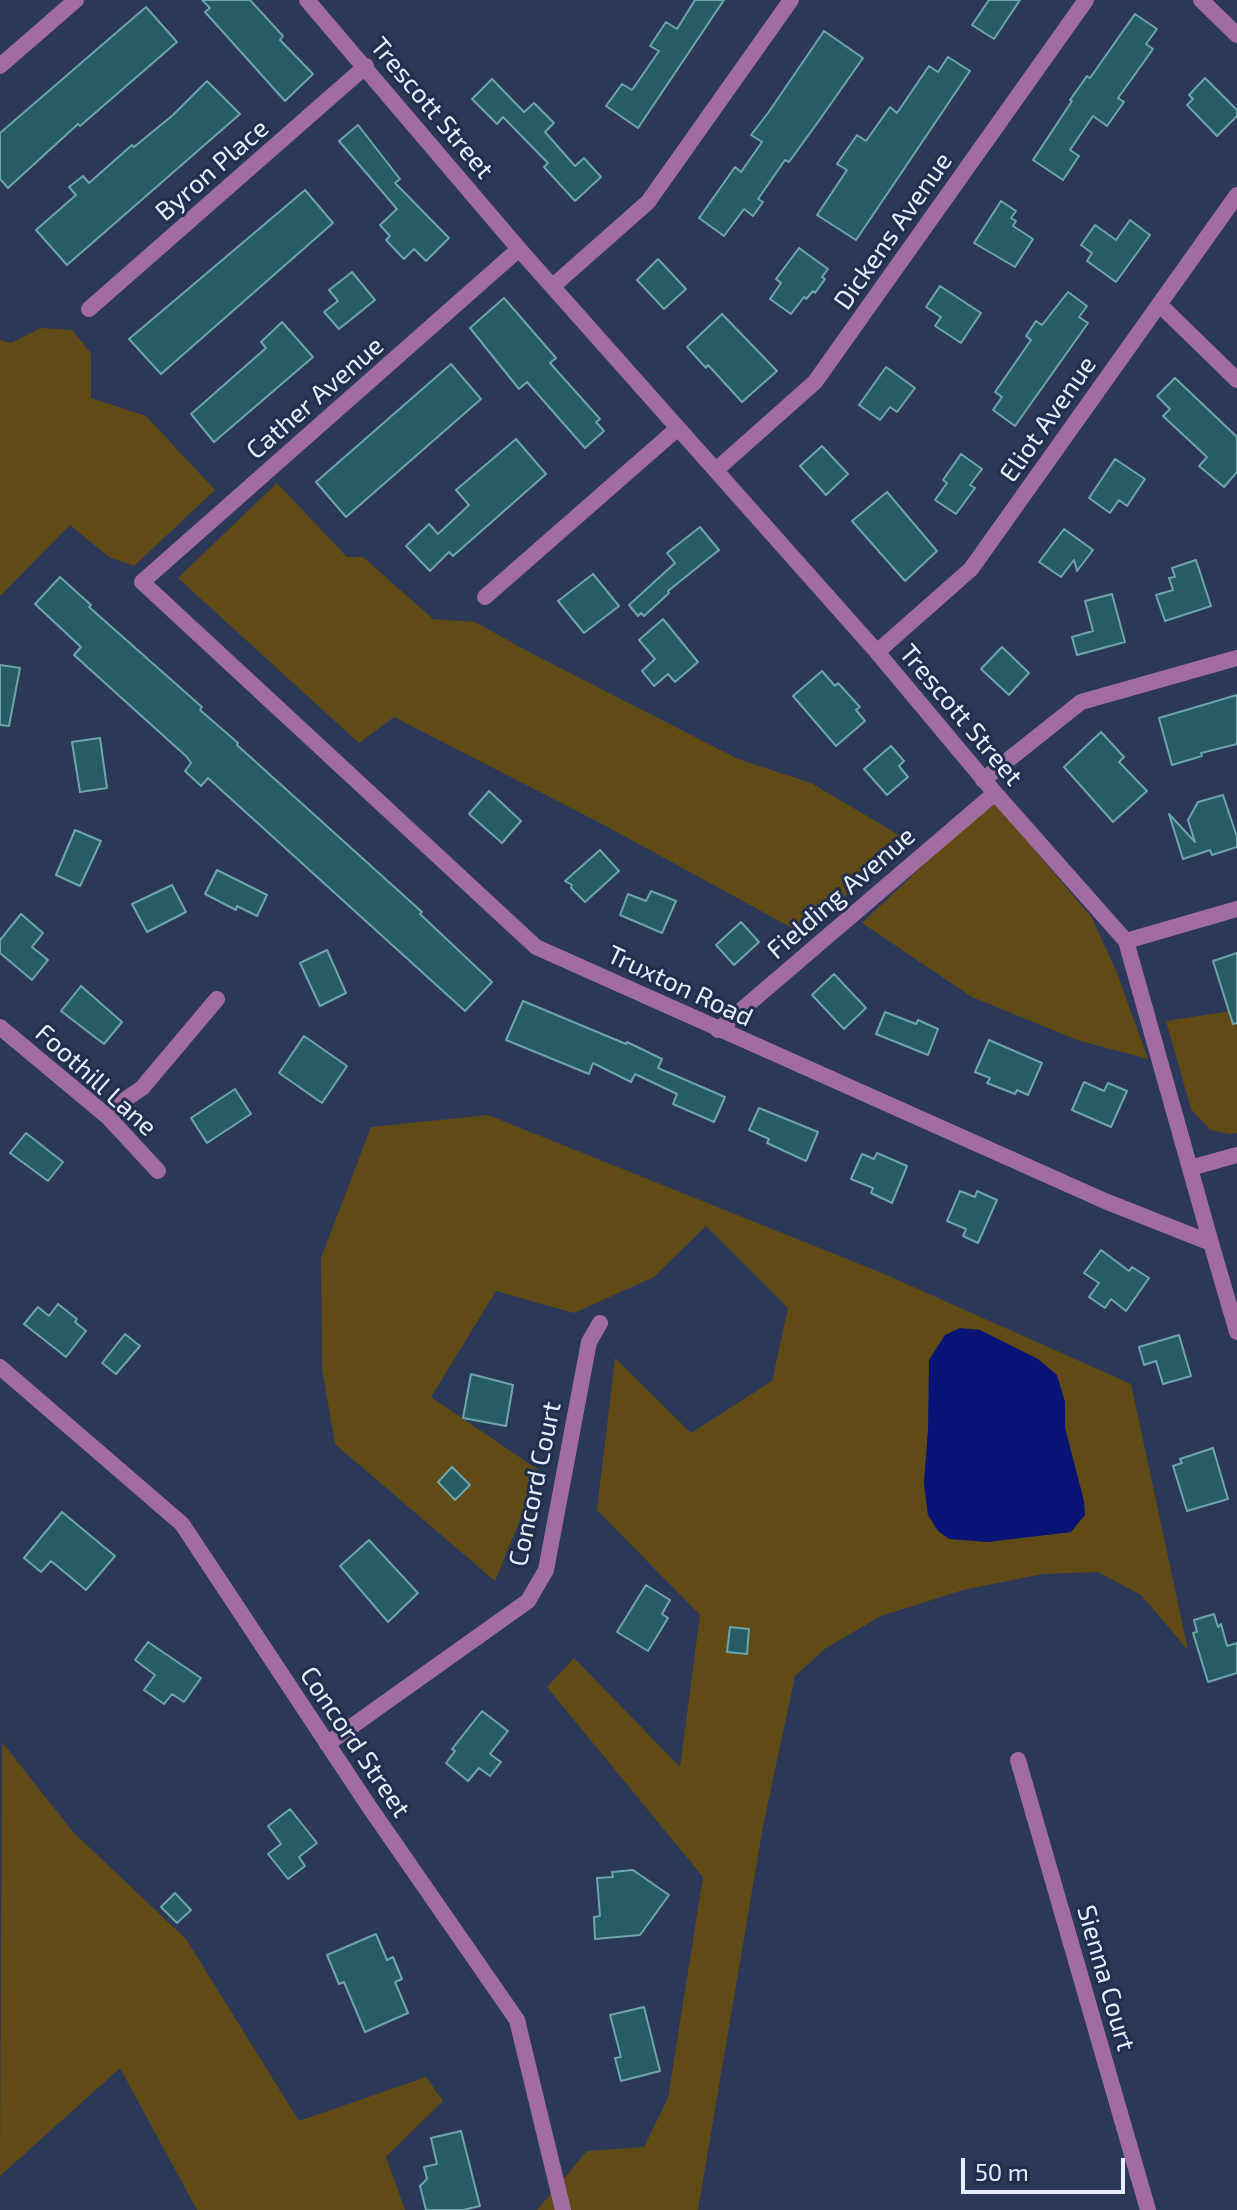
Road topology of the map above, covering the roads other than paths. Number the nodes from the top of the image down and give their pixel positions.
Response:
1 (76, 0) edge
2 (307, 0) edge
3 (791, 0) edge
4 (1086, 0) edge
5 (1201, 0) edge
6 (1237, 35) edge
7 (0, 66) edge
8 (366, 66) junction
9 (1237, 195) edge
10 (519, 249) junction
11 (553, 286) junction
12 (1159, 304) junction
13 (89, 309) dead end
14 (1237, 380) edge
15 (678, 428) junction
16 (716, 470) junction
17 (142, 582) joint
18 (485, 597) dead end
19 (877, 652) junction
20 (1237, 658) edge
21 (989, 786) junction
22 (1237, 909) edge
23 (1126, 941) junction
24 (217, 999) dead end
25 (0, 1027) edge
26 (718, 1030) junction
27 (108, 1117) junction
28 (1237, 1155) edge
29 (1190, 1168) junction
30 (158, 1171) dead end
31 (1211, 1243) junction
32 (600, 1323) dead end
33 (1237, 1332) edge
34 (0, 1367) edge
35 (327, 1744) junction
36 (1018, 1760) dead end
37 (563, 2210) edge
38 (1148, 2210) edge

1 - 7 street
2 - 8 street, Trescott Street
3 - 11 street
4 - 16 street, Dickens Avenue
5 - 6 street
8 - 10 street, Trescott Street
8 - 13 street, Byron Place
9 - 12 street, Eliot Avenue
10 - 11 street, Trescott Street
10 - 17 street, Cather Avenue
11 - 15 street, Trescott Street
12 - 14 street
12 - 19 street, Eliot Avenue
15 - 16 street, Trescott Street
15 - 18 street
16 - 19 street, Trescott Street
17 - 26 street, Truxton Road
19 - 21 street, Trescott Street
20 - 21 street, Fielding Avenue
21 - 23 street, Trescott Street
21 - 26 street, Fielding Avenue
22 - 23 street
23 - 29 street, Trescott Street
24 - 27 street
25 - 27 street, Foothill Lane
26 - 31 street, Truxton Road
27 - 30 street, Foothill Lane
28 - 29 street
29 - 31 street, Trescott Street
31 - 33 street
32 - 35 street, Concord Court
34 - 35 street, Concord Street
35 - 37 street, Concord Street
36 - 38 street, Sienna Court

